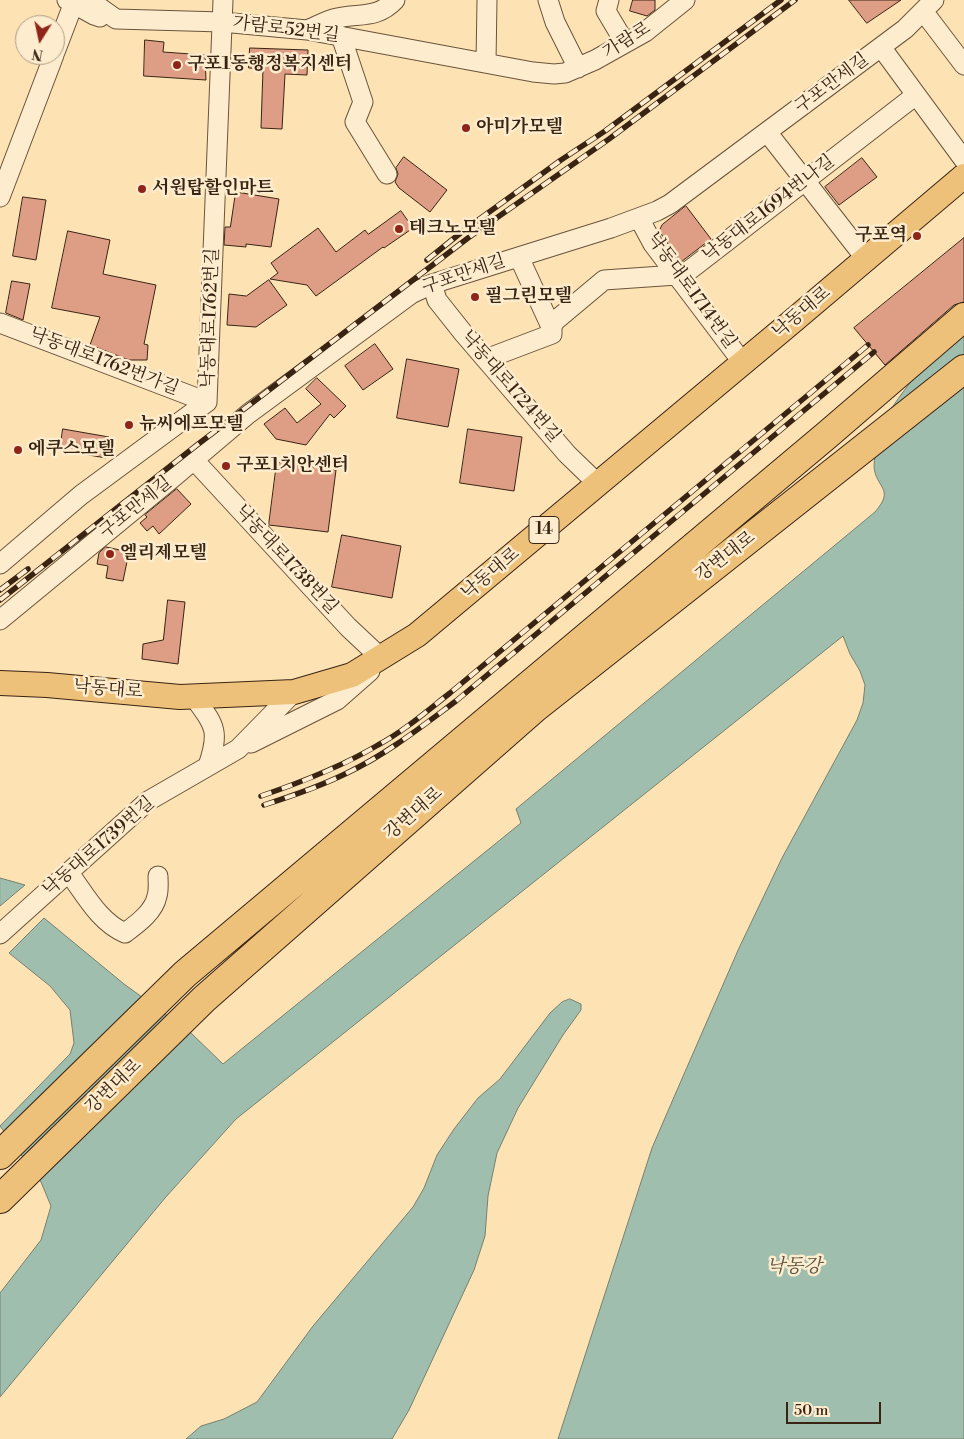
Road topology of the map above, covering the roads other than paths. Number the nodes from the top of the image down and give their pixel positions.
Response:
1 (223, 0) edge
2 (396, 0) edge
3 (487, 0) edge
4 (548, 0) edge
5 (609, 0) edge
6 (685, 0) edge
7 (76, 2) edge
8 (928, 6) edge
9 (222, 22) junction
10 (65, 28) edge
11 (307, 30) junction
12 (341, 36) junction
13 (625, 43) junction
14 (881, 47) junction
15 (963, 62) edge
16 (486, 63) junction
17 (50, 65) edge
18 (571, 70) junction
19 (916, 95) junction
20 (768, 132) junction
21 (964, 160) edge
22 (387, 174) dead end
23 (964, 176) edge
24 (805, 181) junction
25 (0, 197) edge
26 (639, 218) junction
27 (519, 257) junction
28 (866, 259) junction
29 (677, 275) junction
30 (432, 284) junction
31 (964, 317) edge
32 (0, 323) edge
33 (552, 329) junction
34 (486, 359) junction
35 (743, 363) junction
36 (964, 369) edge
37 (208, 402) junction
38 (194, 460) junction
39 (598, 484) junction
40 (0, 564) edge
41 (0, 620) edge
42 (389, 653) junction
43 (0, 668) edge
44 (0, 683) edge
45 (47, 685) junction
46 (294, 692) junction
47 (194, 696) junction
48 (238, 749) junction
49 (208, 766) junction
50 (69, 873) junction
51 (158, 876) dead end
52 (0, 934) edge
53 (0, 1155) edge
54 (0, 1199) edge

1 - 9 street, 낙동대로1762번길
2 - 11 street
3 - 16 street
4 - 18 street
5 - 13 street
6 - 13 street, 가람로
7 - 9 street, 가람로52번길
7 - 10 street
8 - 14 street, 구포만세길
8 - 15 street
9 - 11 street, 가람로52번길
9 - 37 street, 낙동대로1762번길
11 - 12 street, 가람로52번길
12 - 16 street, 가람로52번길
12 - 22 street
13 - 18 street, 가람로
14 - 19 street
14 - 20 street, 구포만세길
16 - 18 street, 가람로52번길
17 - 25 street
19 - 21 street
19 - 24 street, 낙동대로1694번나길
20 - 24 street
20 - 26 street, 구포만세길
23 - 28 main road, 낙동대로 / 14
24 - 28 street
24 - 29 street, 낙동대로1694번나길
26 - 27 street, 구포만세길
26 - 29 street, 낙동대로1714번길
27 - 30 street, 구포만세길
27 - 33 street
28 - 35 main road, 낙동대로 / 14
29 - 33 street, 낙동대로1694번나길
29 - 35 street, 낙동대로1714번길
30 - 34 street, 낙동대로1724번길
30 - 38 street, 구포만세길
31 - 53 highway, 강변대로
32 - 37 street, 낙동대로1762번가길
33 - 34 street, 낙동대로1694번나길
34 - 39 street, 낙동대로1724번길
35 - 39 main road, 낙동대로 / 14
36 - 54 highway, 강변대로
37 - 40 street, 낙동대로1762번길
38 - 41 street, 구포만세길
38 - 42 street, 낙동대로1738번길
39 - 42 main road, 낙동대로 / 14
42 - 46 main road, 낙동대로 / 14
42 - 48 street
43 - 45 main road
44 - 45 main road, 낙동대로 / 14
45 - 47 main road, 낙동대로 / 14
46 - 47 main road, 낙동대로 / 14
46 - 48 street, 낙동대로1739번길
47 - 49 street
48 - 49 street, 낙동대로1739번길
49 - 50 street, 낙동대로1739번길
50 - 51 street
50 - 52 street, 낙동대로1739번길

